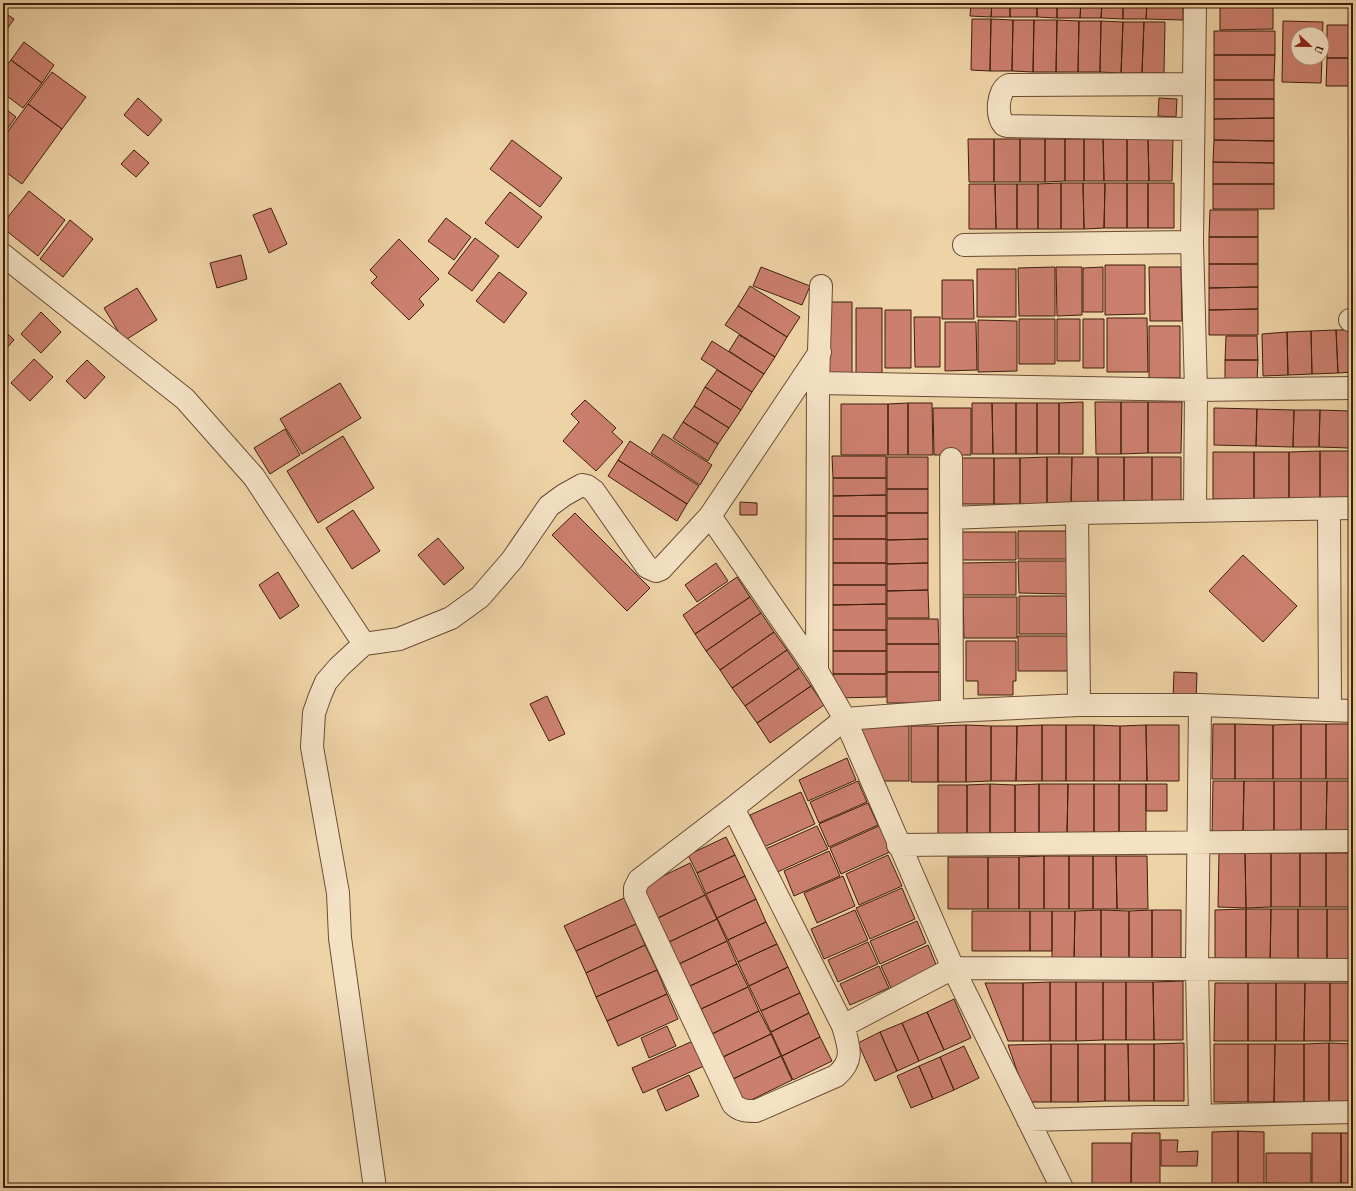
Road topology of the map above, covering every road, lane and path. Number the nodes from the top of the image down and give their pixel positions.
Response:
1 (1195, 3) edge
2 (1193, 84) junction
3 (1193, 129) junction
4 (1192, 242) junction
5 (964, 245) dead end
6 (3, 255) edge
7 (821, 286) dead end
8 (820, 352) junction
9 (818, 383) junction
10 (1353, 388) edge
11 (1196, 390) junction
12 (951, 458) dead end
13 (1353, 508) edge
14 (1329, 509) junction
15 (1195, 511) junction
16 (1077, 513) junction
17 (710, 516) junction
18 (951, 518) junction
19 (364, 644) junction
20 (817, 671) junction
21 (1200, 705) junction
22 (1079, 706) junction
23 (1330, 710) junction
24 (952, 711) junction
25 (1353, 711) edge
26 (844, 719) junction
27 (733, 808) junction
28 (1353, 841) edge
29 (1198, 842) junction
30 (898, 845) junction
31 (953, 968) junction
32 (1197, 969) junction
33 (1353, 970) edge
34 (843, 1026) junction
35 (1353, 1112) edge
36 (1200, 1115) junction
37 (1028, 1120) junction
38 (375, 1188) edge
39 (1062, 1188) edge

1 - 2 street
2 - 3 street
2 - 3 street
3 - 4 street
4 - 5 street
4 - 11 street
6 - 19 street
7 - 8 street
8 - 9 street
8 - 17 street
9 - 11 street
9 - 20 street
10 - 11 street
11 - 15 street
12 - 18 street
13 - 14 street
14 - 15 street
14 - 23 street
15 - 16 street
16 - 18 street
16 - 22 street
17 - 19 street
17 - 20 street
18 - 24 street
19 - 38 street
20 - 26 street
21 - 22 street
21 - 23 street
21 - 29 street
22 - 24 street
23 - 25 street
24 - 26 street
26 - 27 street
26 - 30 street
27 - 34 street
27 - 34 street
28 - 29 street
29 - 30 street
29 - 32 street
30 - 31 street
31 - 32 street
31 - 34 street
31 - 37 street
32 - 33 street
32 - 36 street
35 - 36 street
36 - 37 street
37 - 39 street

